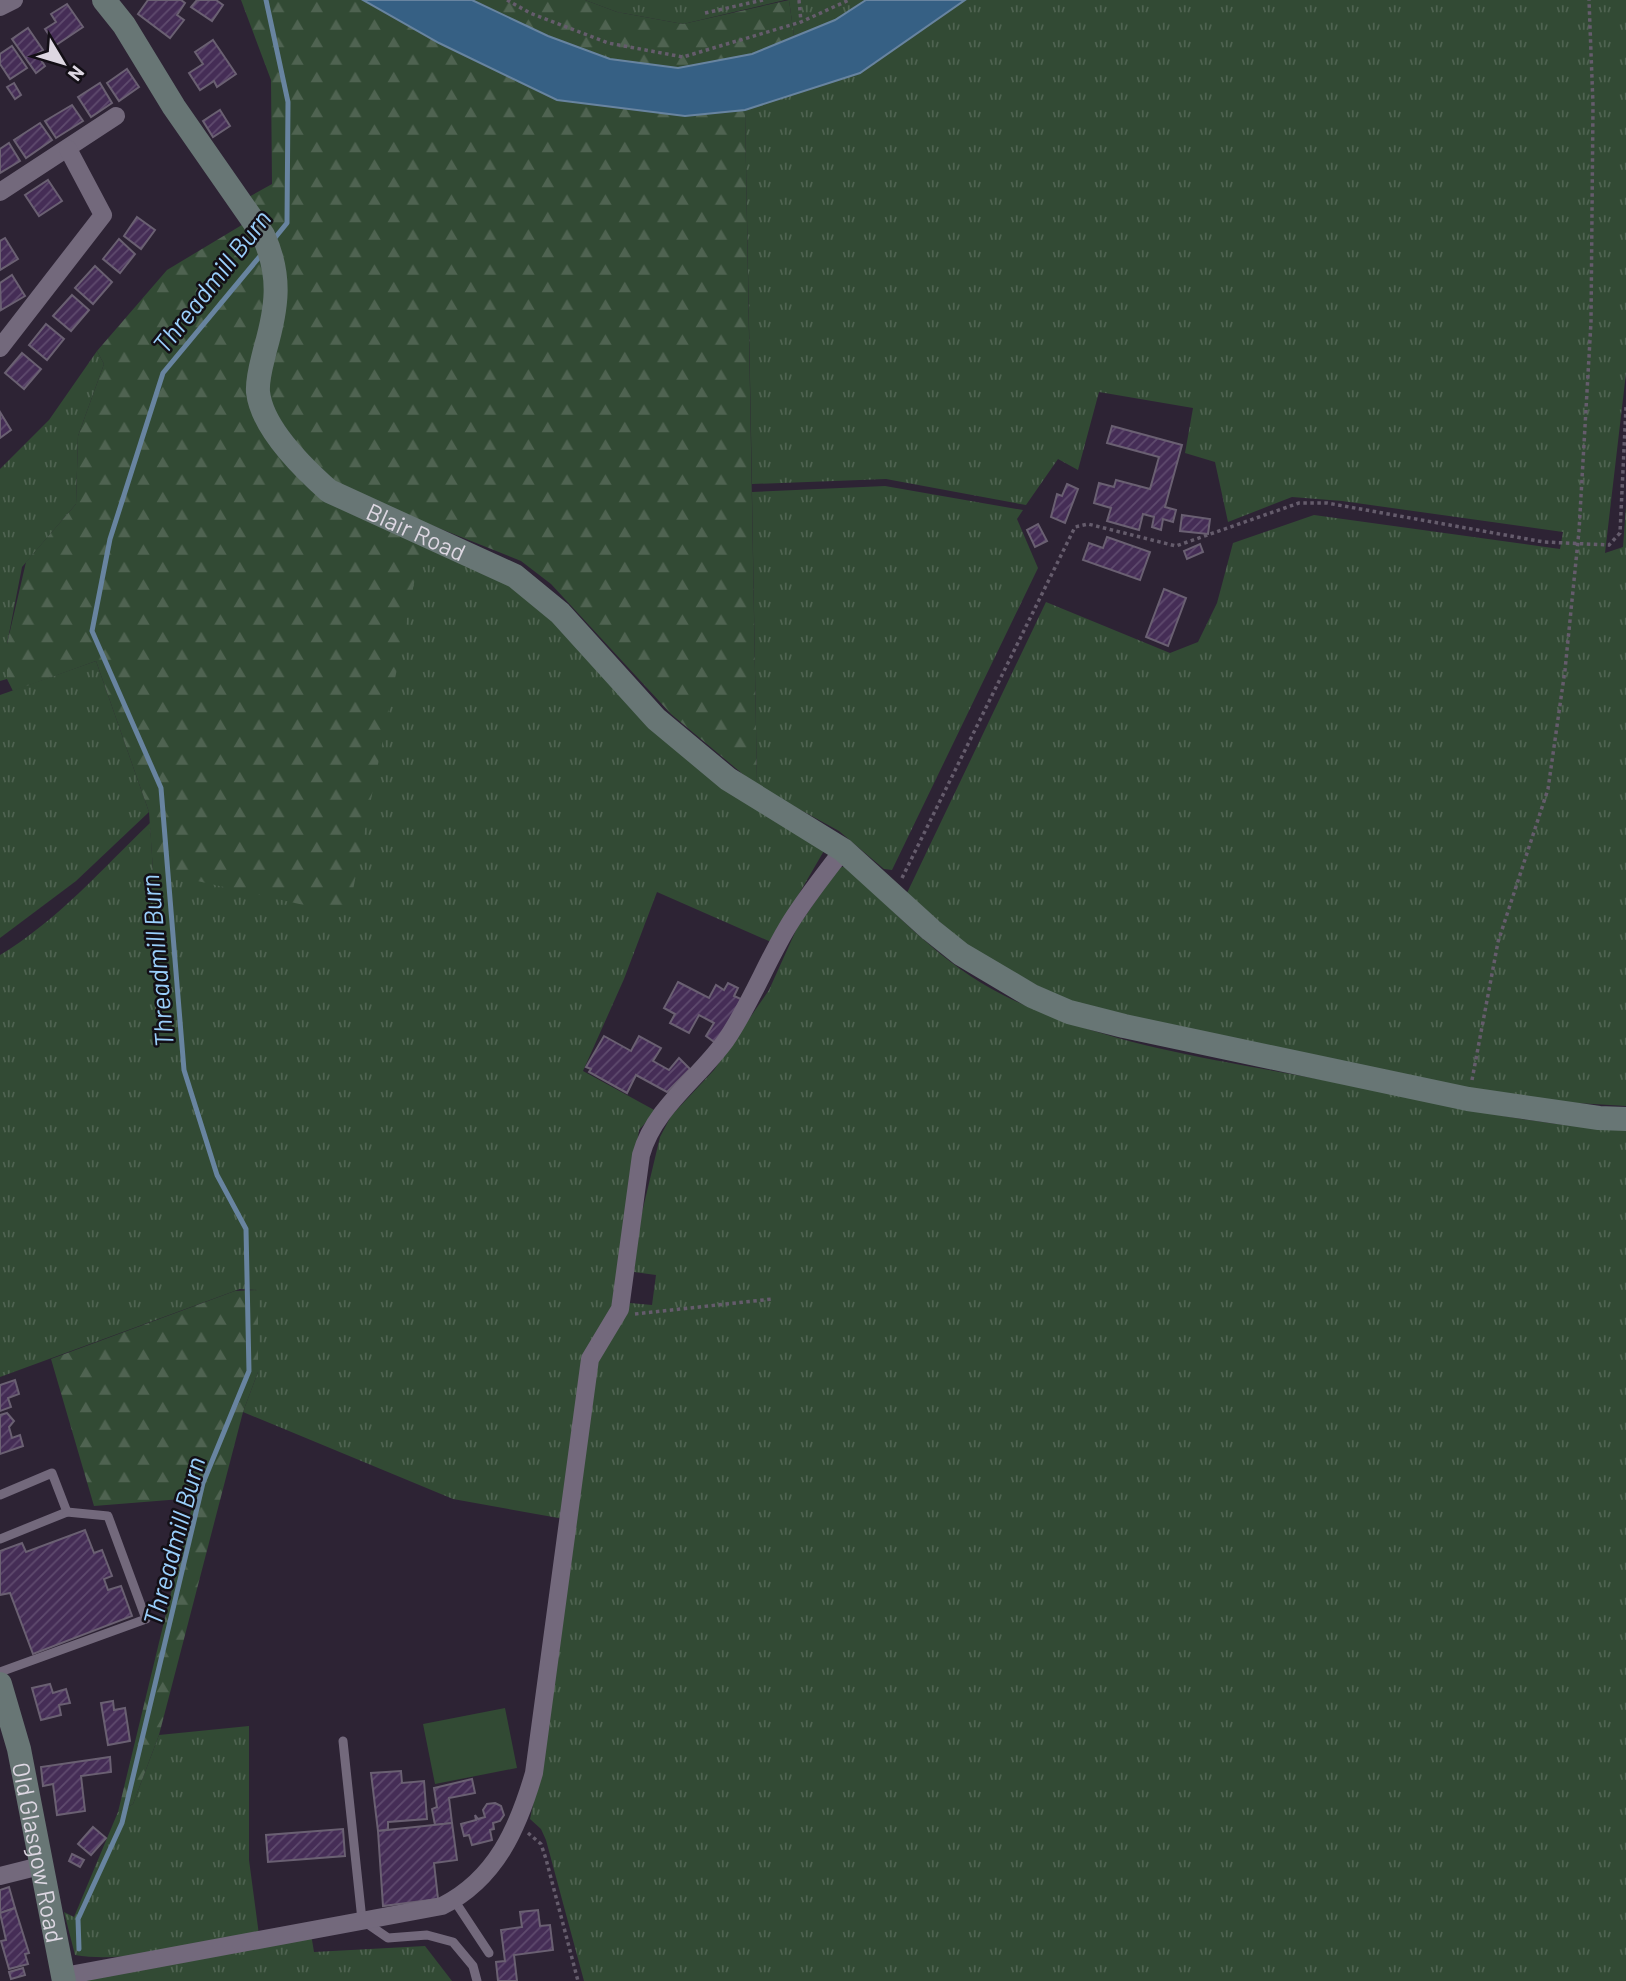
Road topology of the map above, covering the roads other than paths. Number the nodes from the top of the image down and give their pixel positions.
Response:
1 (14, 0) edge
2 (104, 0) edge
3 (0, 7) edge
4 (116, 116) dead end
5 (68, 149) junction
6 (0, 192) edge
7 (0, 348) edge
8 (843, 850) junction
9 (1626, 1119) edge
10 (0, 1495) edge
11 (67, 1512) junction
12 (0, 1539) edge
13 (0, 1672) edge
14 (0, 1684) edge
15 (343, 1741) dead end
16 (40, 1866) junction
17 (0, 1876) edge
18 (454, 1900) junction
19 (362, 1920) junction
20 (489, 1953) dead end
21 (64, 1978) edge
22 (477, 1981) edge

1 - 3 street
2 - 8 street, Blair Road
4 - 5 street
5 - 6 street
5 - 7 street
8 - 9 street, Blair Road
8 - 18 street
10 - 11 lane
11 - 12 lane
11 - 13 lane
14 - 16 street, Old Glasgow Road
15 - 19 lane
16 - 17 street
16 - 21 street, Old Glasgow Road
18 - 19 street
18 - 20 lane
19 - 21 street
19 - 22 lane

